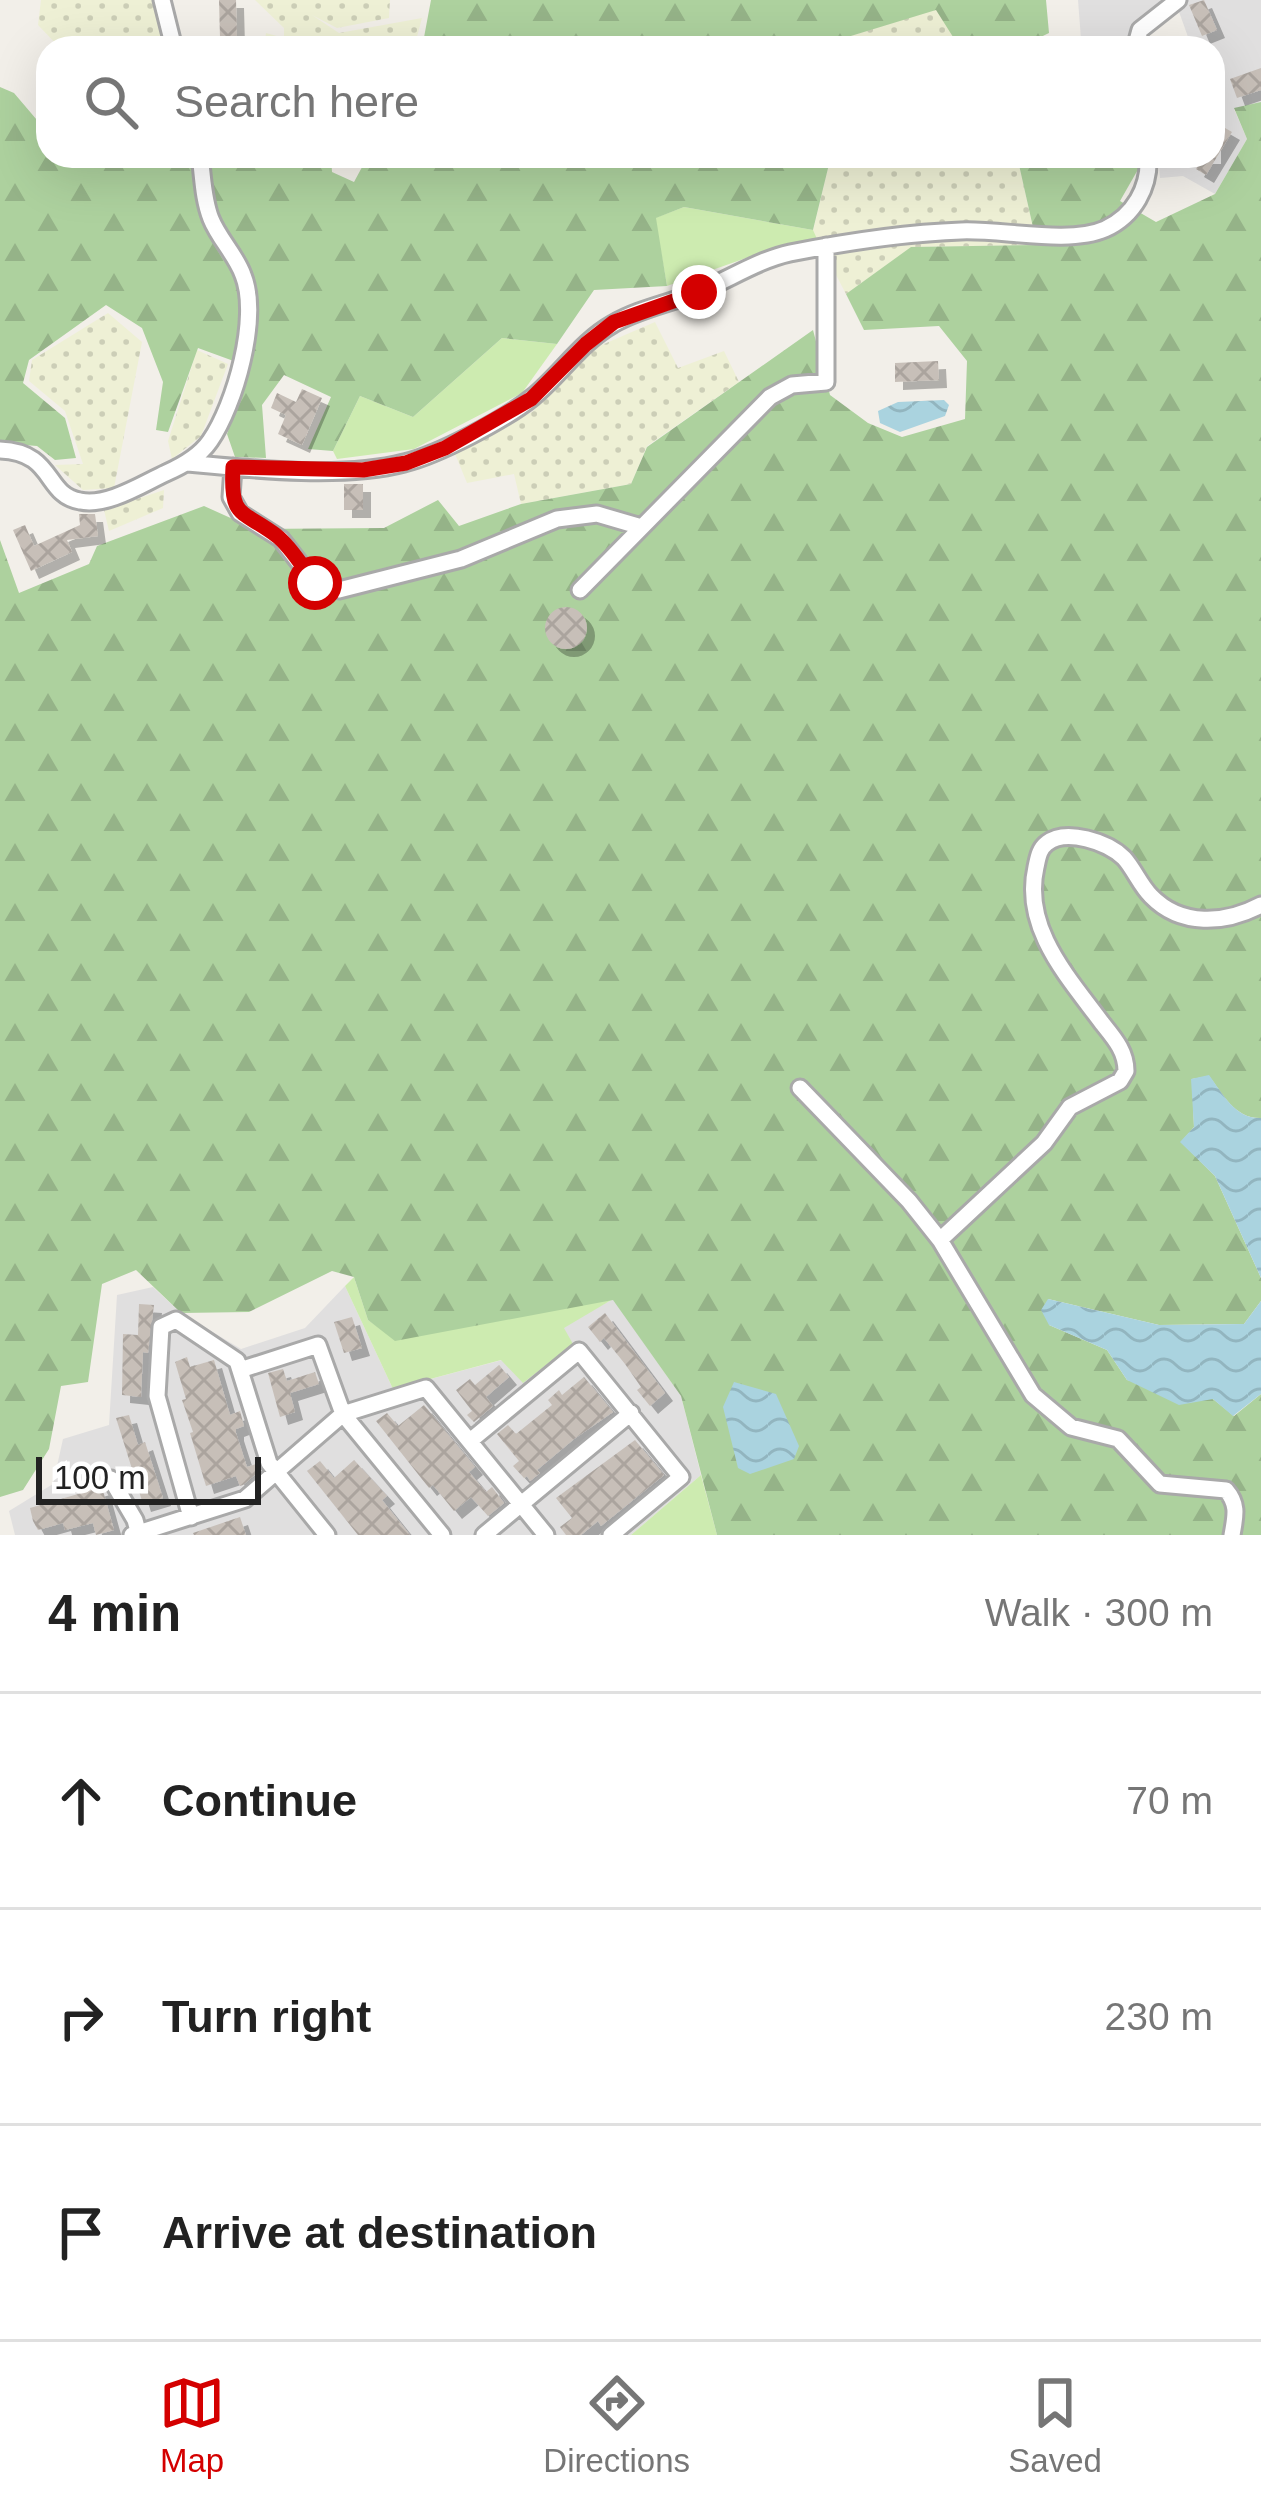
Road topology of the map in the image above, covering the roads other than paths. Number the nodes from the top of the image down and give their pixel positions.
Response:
1 (162, 0) edge
2 (1178, 0) edge
3 (171, 36) edge
4 (1138, 36) edge
5 (202, 168) edge
6 (1146, 168) edge
7 (826, 246) junction
8 (0, 449) edge
9 (187, 464) junction
10 (233, 467) junction
11 (638, 526) junction
12 (580, 590) dead end
13 (1261, 905) edge
14 (800, 1088) dead end
15 (940, 1240) junction
16 (240, 1370) junction
17 (343, 1414) junction
18 (631, 1414) junction
19 (470, 1441) junction
20 (275, 1472) junction
21 (111, 1479) dead end
22 (521, 1504) junction
23 (191, 1517) junction
24 (136, 1534) edge
25 (327, 1535) edge
26 (442, 1535) edge
27 (484, 1535) edge
28 (546, 1535) edge
29 (611, 1535) edge
30 (1232, 1535) edge

1 - 3 street
2 - 4 street
5 - 9 street
6 - 7 street
7 - 10 street
7 - 11 street
8 - 9 street
9 - 10 street
10 - 11 street
11 - 12 street
13 - 15 street
14 - 15 street
15 - 30 street
16 - 17 street
16 - 20 street
16 - 23 street
17 - 19 street
17 - 20 street
17 - 26 street
18 - 19 street
18 - 22 street
18 - 29 street
19 - 22 street
20 - 23 street
20 - 25 street
21 - 24 street
22 - 27 street
22 - 28 street
23 - 24 street

